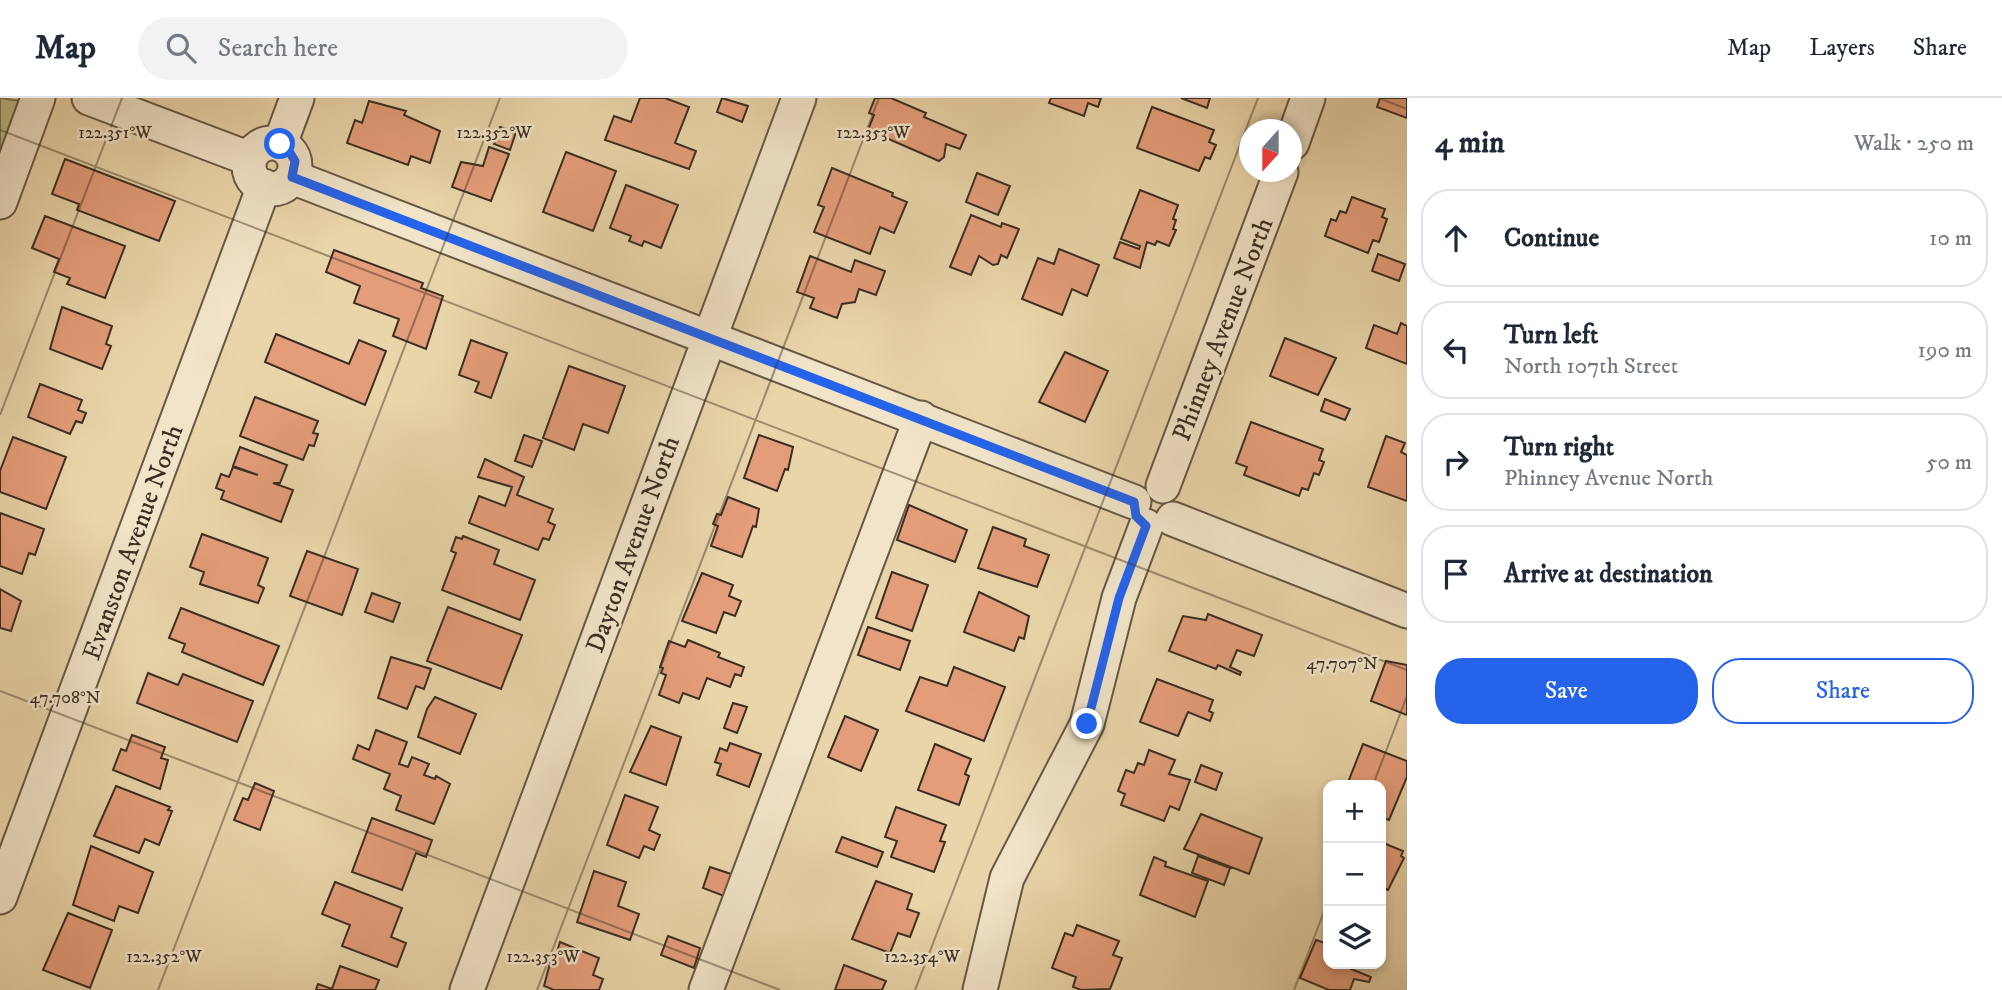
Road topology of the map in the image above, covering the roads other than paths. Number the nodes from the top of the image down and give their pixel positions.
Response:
1 (38, 98) edge
2 (89, 98) edge
3 (297, 98) edge
4 (799, 98) edge
5 (1308, 98) edge
6 (1301, 119) edge
7 (269, 174) junction
8 (1277, 182) edge
9 (0, 202) edge
10 (709, 336) junction
11 (921, 418) junction
12 (1151, 516) junction
13 (1407, 611) edge
14 (0, 897) edge
15 (467, 990) edge
16 (706, 990) edge
17 (979, 990) edge

1 - 9 street
2 - 7 street
3 - 7 street
4 - 10 street, Dayton Avenue North
5 - 6 street
7 - 10 street
7 - 14 street, Evanston Avenue North
8 - 12 street, Phinney Avenue North
10 - 11 street
10 - 15 street, Dayton Avenue North
11 - 12 street
11 - 16 street
12 - 13 street
12 - 17 street

